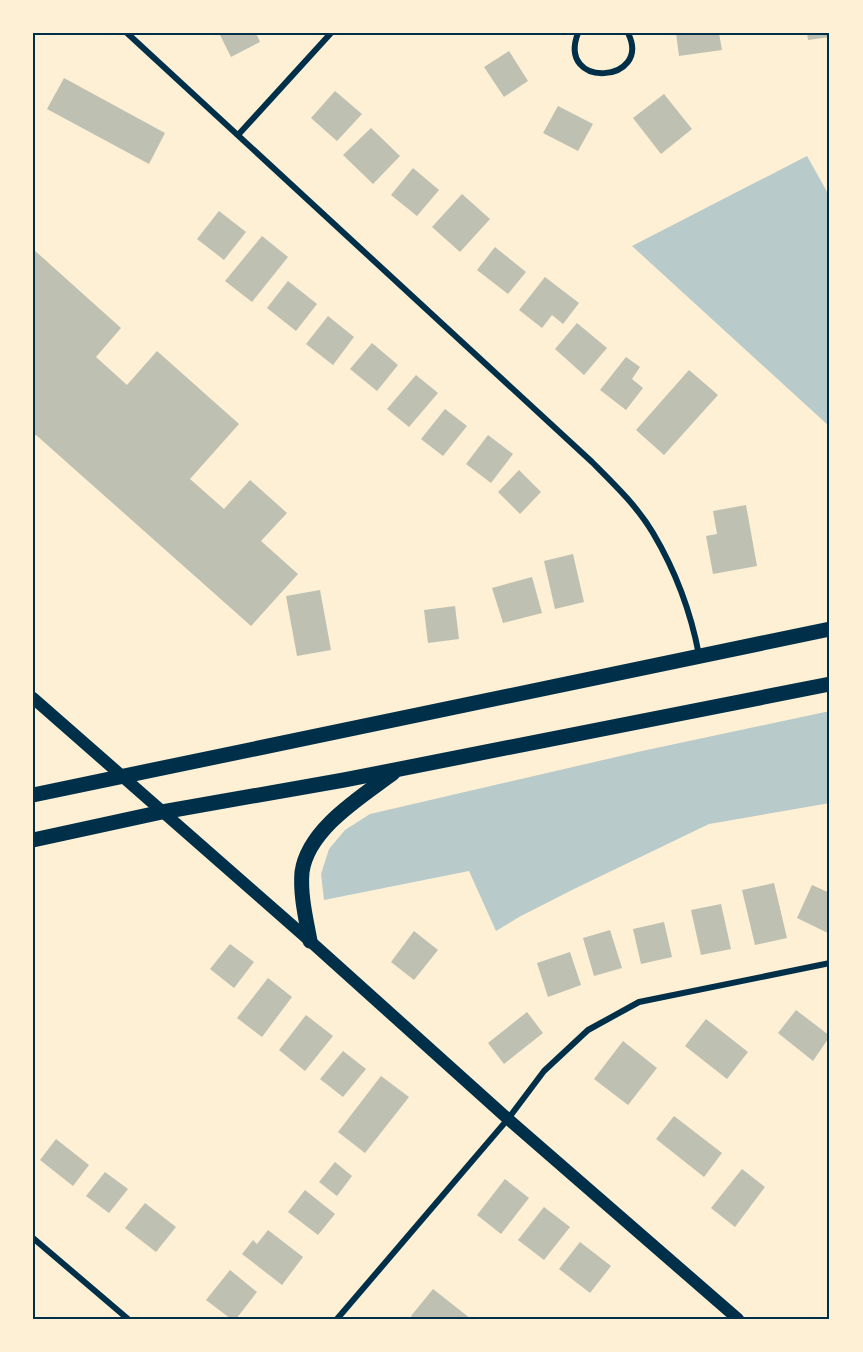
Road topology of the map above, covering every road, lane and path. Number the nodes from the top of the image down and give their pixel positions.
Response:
1 (127, 33) edge
2 (331, 33) edge
3 (578, 33) edge
4 (628, 33) edge
5 (238, 135) junction
6 (830, 629) edge
7 (699, 655) junction
8 (830, 684) edge
9 (33, 698) edge
10 (396, 770) junction
11 (123, 778) junction
12 (33, 795) edge
13 (162, 812) junction
14 (33, 840) edge
15 (310, 941) junction
16 (830, 963) edge
17 (508, 1119) junction
18 (33, 1238) edge
19 (128, 1319) edge
20 (337, 1319) edge
21 (738, 1319) edge

1 - 5 street
2 - 5 street
3 - 4 street
5 - 7 street
6 - 7 main road
7 - 11 main road
8 - 10 main road
9 - 11 main road
10 - 13 main road
10 - 15 main road
11 - 12 main road
11 - 13 main road
13 - 14 main road
13 - 15 main road
15 - 17 main road
16 - 17 street
17 - 20 street
17 - 21 main road
18 - 19 street

